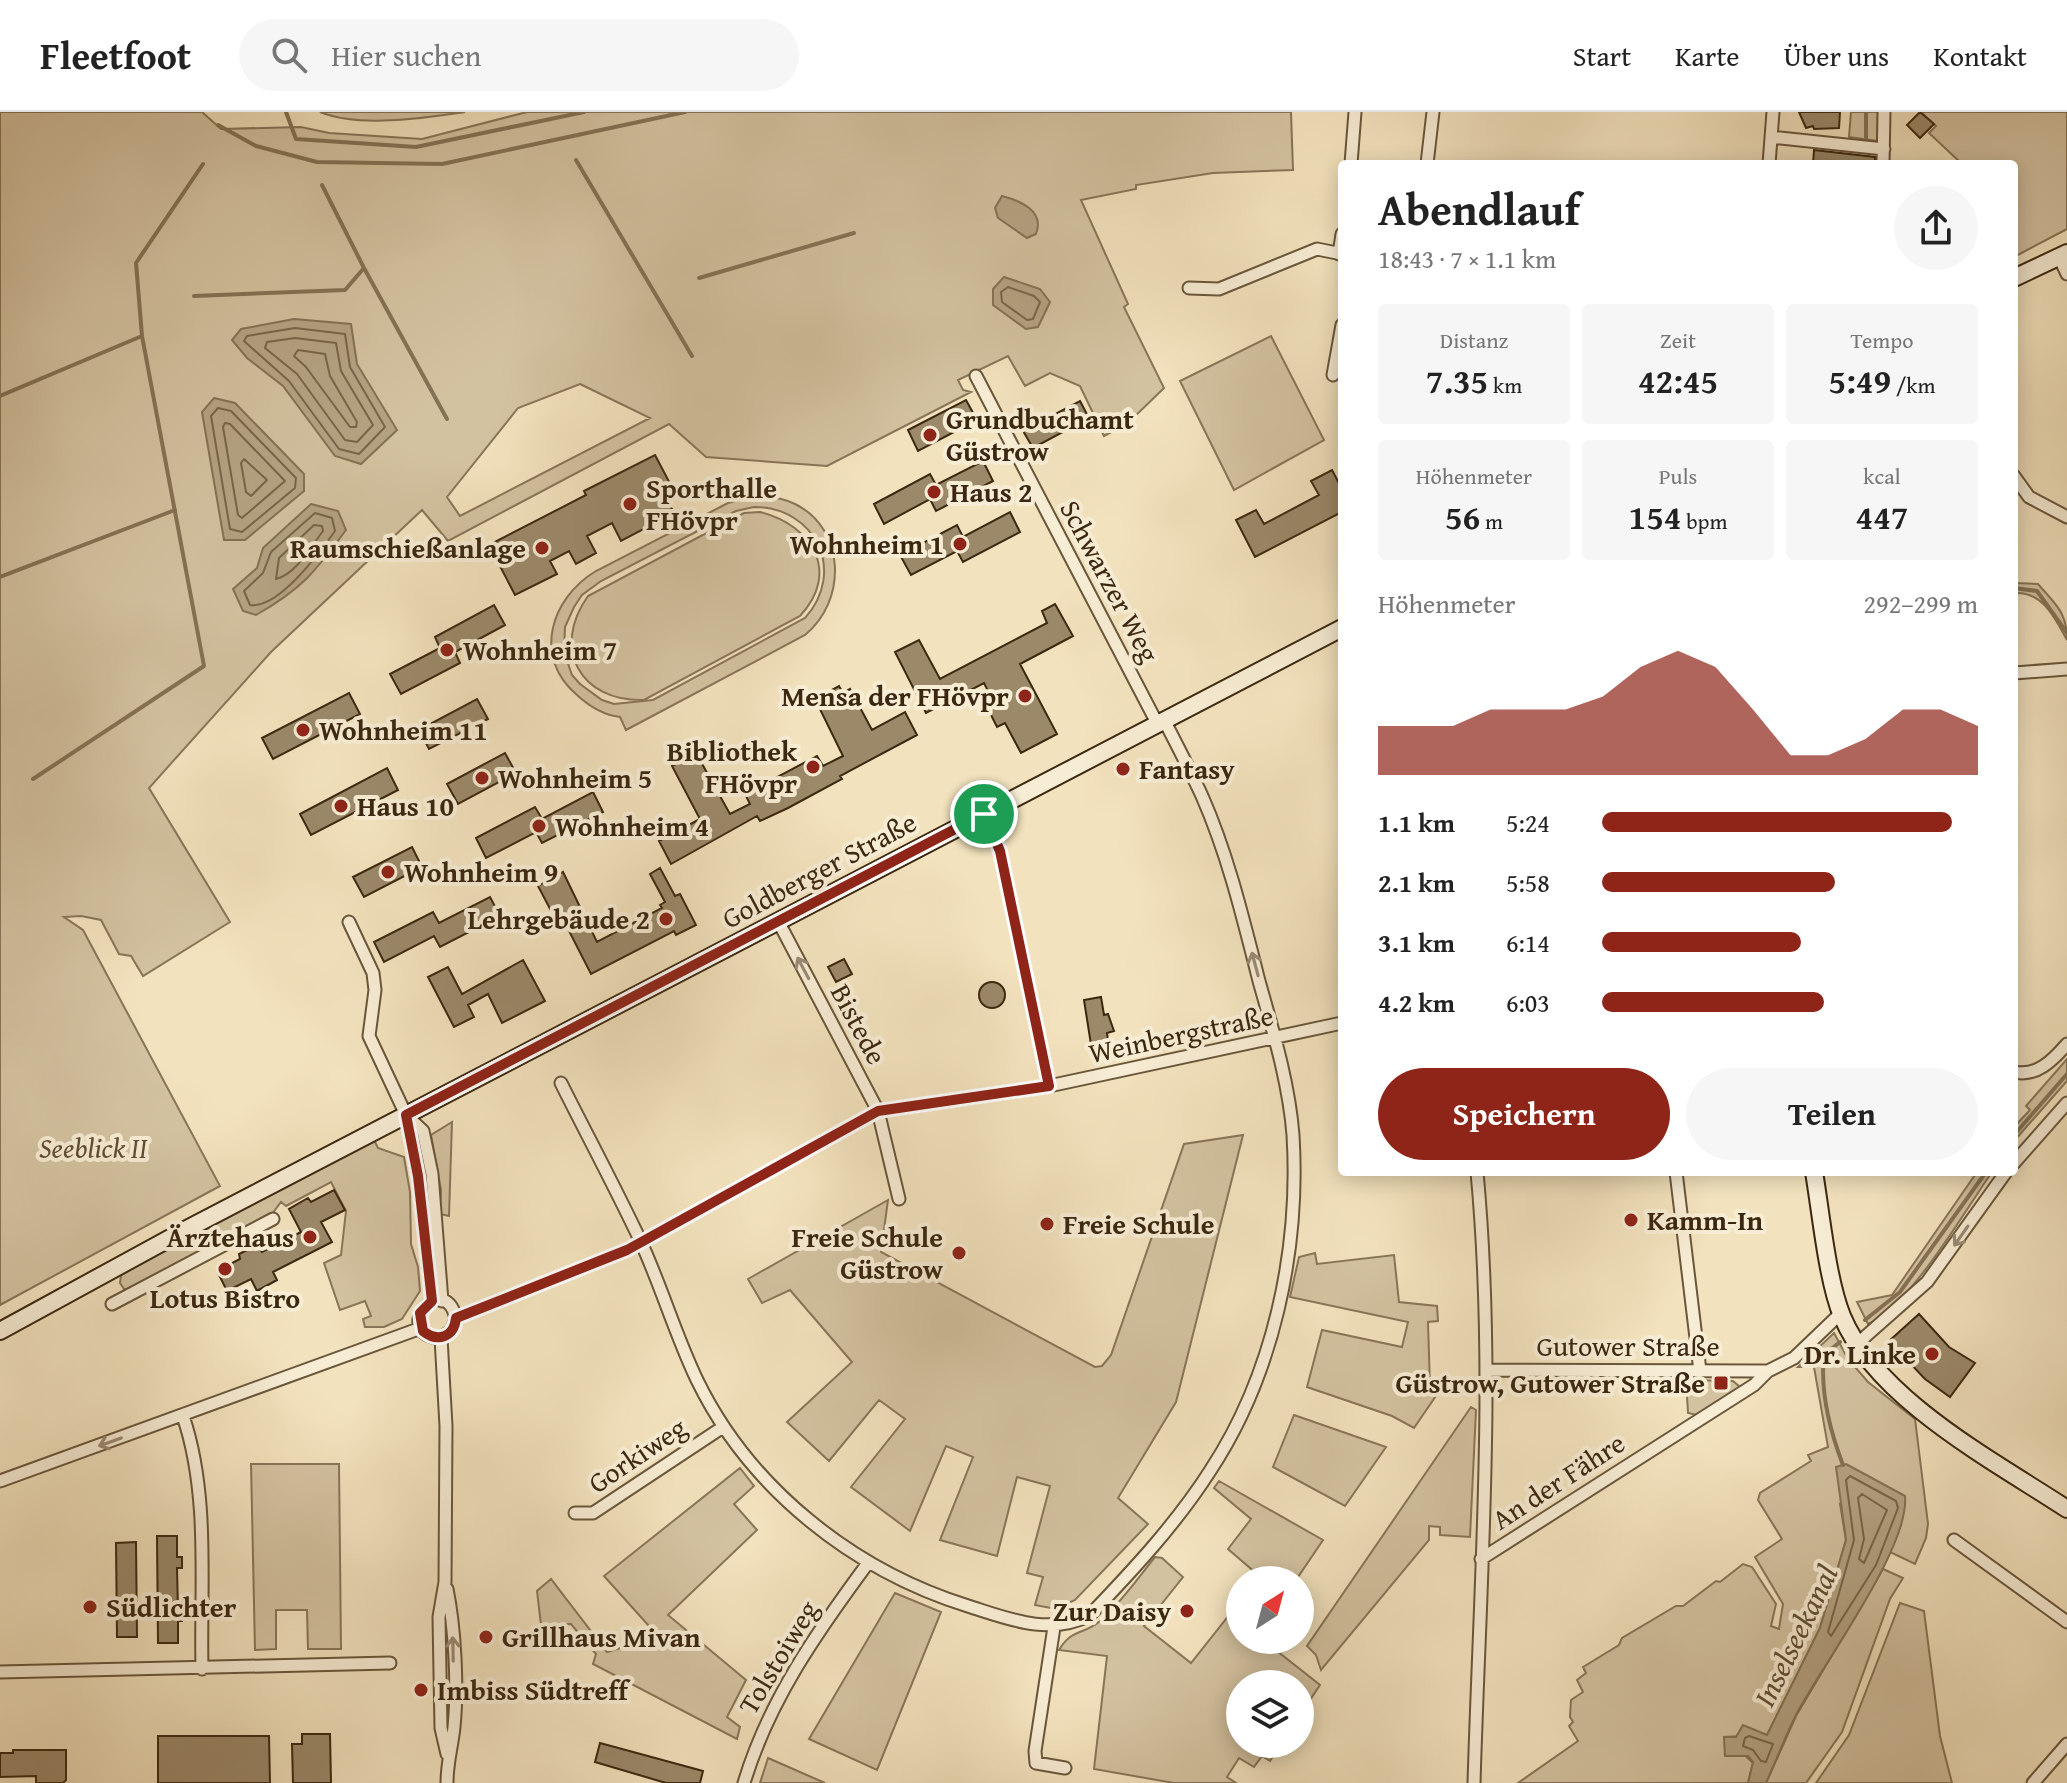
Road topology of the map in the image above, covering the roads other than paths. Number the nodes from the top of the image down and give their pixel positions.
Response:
1 (1355, 112) edge
2 (1433, 112) edge
3 (1773, 112) edge
4 (1884, 112) edge
5 (1771, 137) junction
6 (1884, 149) junction
7 (1351, 160) edge
8 (1427, 160) edge
9 (1769, 160) edge
10 (1883, 160) edge
11 (1338, 254) edge
12 (2063, 255) edge
13 (2067, 274) edge
14 (2018, 276) edge
15 (1189, 288) dead end
16 (1338, 347) edge
17 (1333, 375) dead end
18 (976, 376) dead end
19 (2018, 482) edge
20 (2067, 517) edge
21 (1338, 630) edge
22 (2067, 669) edge
23 (2018, 673) edge
24 (1161, 721) junction
25 (984, 814) junction
26 (778, 921) junction
27 (349, 922) dead end
28 (1338, 1024) edge
29 (1275, 1040) junction
30 (2067, 1044) edge
31 (2018, 1073) edge
32 (561, 1083) dead end
33 (1049, 1086) junction
34 (2067, 1103) edge
35 (878, 1111) junction
36 (406, 1115) junction
37 (2018, 1158) edge
38 (1477, 1176) edge
39 (1676, 1176) edge
40 (1815, 1176) edge
41 (2003, 1176) edge
42 (899, 1199) dead end
43 (273, 1219) dead end
44 (641, 1242) junction
45 (437, 1301) junction
46 (112, 1304) dead end
47 (1841, 1313) junction
48 (456, 1318) junction
49 (421, 1328) junction
50 (0, 1331) edge
51 (441, 1338) junction
52 (1858, 1343) junction
53 (1488, 1370) junction
54 (1700, 1371) junction
55 (1768, 1371) junction
56 (183, 1416) junction
57 (723, 1427) junction
58 (0, 1481) edge
59 (2067, 1509) edge
60 (575, 1513) dead end
61 (1954, 1540) dead end
62 (1481, 1559) junction
63 (868, 1563) junction
64 (2067, 1622) edge
65 (1054, 1627) junction
66 (390, 1663) dead end
67 (202, 1669) junction
68 (0, 1672) edge
69 (2067, 1744) edge
70 (1065, 1768) dead end
71 (447, 1783) edge
72 (744, 1783) edge
73 (1474, 1783) edge
74 (2033, 1783) edge

1 - 7 street
2 - 8 street
3 - 5 street
4 - 6 street
5 - 6 street
5 - 9 street
6 - 10 street
11 - 15 street
12 - 13 street
12 - 14 main road
16 - 17 street
18 - 24 street, Schwarzer Weg
19 - 20 street
21 - 24 main road, Goldberger Straße
22 - 23 street
24 - 25 main road, Goldberger Straße
29 -> 24 street, Schwarzer Weg
25 - 26 main road, Goldberger Straße
25 - 33 street
35 -> 26 street, Bistede
26 - 36 main road, Goldberger Straße
27 - 36 street
28 - 29 street, Weinbergstraße
29 - 33 street, Weinbergstraße
29 - 65 street, Schwarzer Weg
30 - 31 street
32 - 44 street
33 - 35 street, Weinbergstraße
34 - 37 street
35 - 42 street, Bistede
35 - 44 street, Weinbergstraße
36 - 45 street
36 - 50 main road, Goldberger Straße
38 - 53 street
39 - 54 street
40 - 47 main road
41 -> 52 street
43 - 46 street
44 - 48 street, Weinbergstraße
44 - 57 street
45 - 48 street
45 - 49 street
47 - 52 main road
47 - 55 street, An der Fähre
48 - 51 street
49 - 51 street
49 - 56 street
51 - 71 street
52 - 59 main road
53 - 54 street, Gutower Straße
53 - 62 street
54 - 55 street, Gutower Straße
55 - 62 street, An der Fähre
56 -> 58 street
56 - 67 street
57 - 60 street, Gorkiweg
57 - 63 street
61 - 64 street
62 - 73 street, An der Fähre
63 - 65 street
63 - 72 street, Tolstoiweg
65 - 70 street
66 - 67 street
67 - 68 street
69 - 74 street

